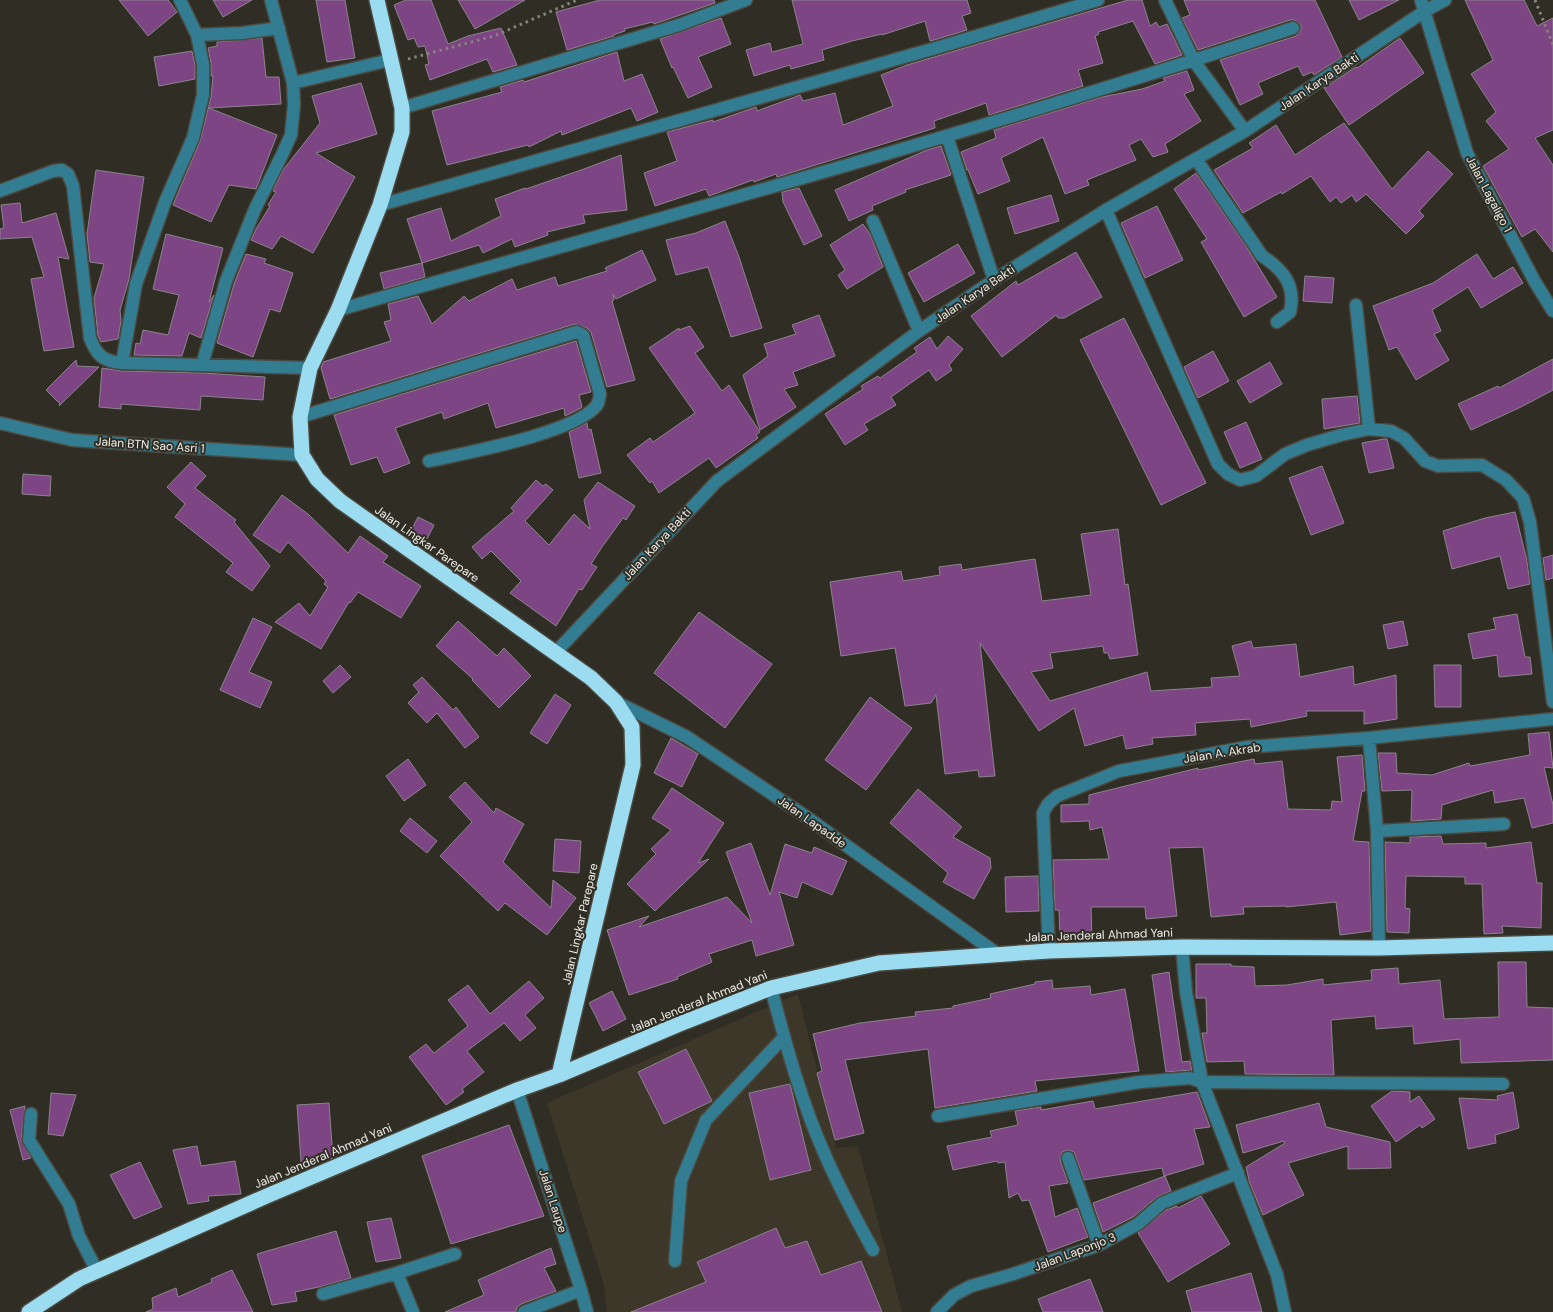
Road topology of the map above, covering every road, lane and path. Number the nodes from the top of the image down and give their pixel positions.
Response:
1 (180, 0) edge
2 (271, 0) edge
3 (377, 0) edge
4 (577, 0) edge
5 (746, 0) edge
6 (1098, 0) edge
7 (1165, 0) edge
8 (1445, 0) edge
9 (1535, 0) edge
10 (1423, 6) edge
11 (279, 28) junction
12 (1293, 28) dead end
13 (197, 36) junction
14 (1553, 45) edge
15 (390, 60) junction
16 (1194, 61) junction
17 (293, 83) junction
18 (402, 108) junction
19 (1244, 132) junction
20 (947, 136) junction
21 (1196, 159) junction
22 (0, 191) edge
23 (380, 205) junction
24 (1106, 210) junction
25 (873, 221) dead end
26 (994, 280) junction
27 (1356, 305) dead end
28 (338, 310) junction
29 (1553, 311) edge
30 (1277, 322) dead end
31 (919, 331) junction
32 (122, 363) junction
33 (202, 366) junction
34 (310, 368) junction
35 (300, 417) junction
36 (0, 423) edge
37 (1369, 429) junction
38 (302, 455) junction
39 (429, 461) dead end
40 (555, 653) junction
41 (616, 702) junction
42 (1553, 702) edge
43 (1553, 719) edge
44 (1369, 738) junction
45 (1504, 824) dead end
46 (1378, 831) junction
47 (1553, 943) edge
48 (1182, 948) junction
49 (1379, 948) junction
50 (1049, 951) junction
51 (999, 955) junction
52 (771, 988) junction
53 (784, 1037) junction
54 (559, 1075) junction
55 (1202, 1082) junction
56 (1502, 1084) dead end
57 (517, 1090) junction
58 (32, 1114) dead end
59 (938, 1116) dead end
60 (1068, 1158) dead end
61 (1238, 1173) junction
62 (1099, 1245) junction
63 (873, 1250) dead end
64 (455, 1254) dead end
65 (675, 1260) dead end
66 (96, 1271) junction
67 (397, 1273) junction
68 (581, 1290) junction
69 (323, 1294) dead end
70 (28, 1312) edge
71 (413, 1312) edge
72 (524, 1312) edge
73 (587, 1312) edge
74 (936, 1312) edge
75 (1285, 1312) edge

1 - 13 street
2 - 11 street
3 - 15 highway, Jalan Lingkar Parepare
4 - 15 path
5 - 18 street
6 - 23 street
7 - 16 street
8 - 10 street, Jalan Karya Bakti
9 - 14 path
10 - 19 street, Jalan Karya Bakti
10 - 29 street, Jalan Lagaligo 1
11 - 13 street
11 - 17 street
12 - 16 street
13 - 32 street
15 - 17 street
15 - 18 highway, Jalan Lingkar Parepare
16 - 19 street
16 - 20 street
17 - 33 street
18 - 23 highway, Jalan Lingkar Parepare
19 - 21 street, Jalan Karya Bakti
20 - 26 street
20 - 28 street
21 - 24 street, Jalan Karya Bakti
21 - 30 street
22 - 32 street
23 - 28 highway, Jalan Lingkar Parepare
24 - 26 street, Jalan Karya Bakti
24 - 37 street
25 - 31 street
26 - 31 street, Jalan Karya Bakti
27 - 37 street
28 - 34 highway, Jalan Lingkar Parepare
31 - 40 street, Jalan Karya Bakti
32 - 33 street
33 - 34 street
34 - 35 highway, Jalan Lingkar Parepare
35 - 38 highway, Jalan Lingkar Parepare
35 - 39 street
36 - 38 street, Jalan BTN Sao Asri 1
37 - 42 street
38 - 40 highway, Jalan Lingkar Parepare
40 - 41 highway, Jalan Lingkar Parepare
41 - 51 street, Jalan Lapadde
41 - 54 highway, Jalan Lingkar Parepare
43 - 44 street, Jalan A. Akrab
44 - 46 street
44 - 50 street, Jalan A. Akrab
45 - 46 street
46 - 49 street
47 - 49 highway, Jalan Jenderal Ahmad Yani
48 - 49 highway, Jalan Jenderal Ahmad Yani
48 - 50 highway, Jalan Jenderal Ahmad Yani
48 - 55 street
50 - 51 highway, Jalan Jenderal Ahmad Yani
51 - 52 highway, Jalan Jenderal Ahmad Yani
52 - 53 street
52 - 54 highway, Jalan Jenderal Ahmad Yani
53 - 63 street
53 - 65 street
54 - 57 highway, Jalan Jenderal Ahmad Yani
55 - 56 street
55 - 59 street
55 - 61 street
57 - 66 highway, Jalan Jenderal Ahmad Yani
57 - 68 street, Jalan Laupe
58 - 66 street
60 - 62 street
61 - 62 street, Jalan Laponjo 3
61 - 75 street
62 - 74 street, Jalan Laponjo 3
64 - 67 street
66 - 70 highway, Jalan Jenderal Ahmad Yani
67 - 69 street
67 - 71 street
68 - 72 street
68 - 73 street, Jalan Laupe

